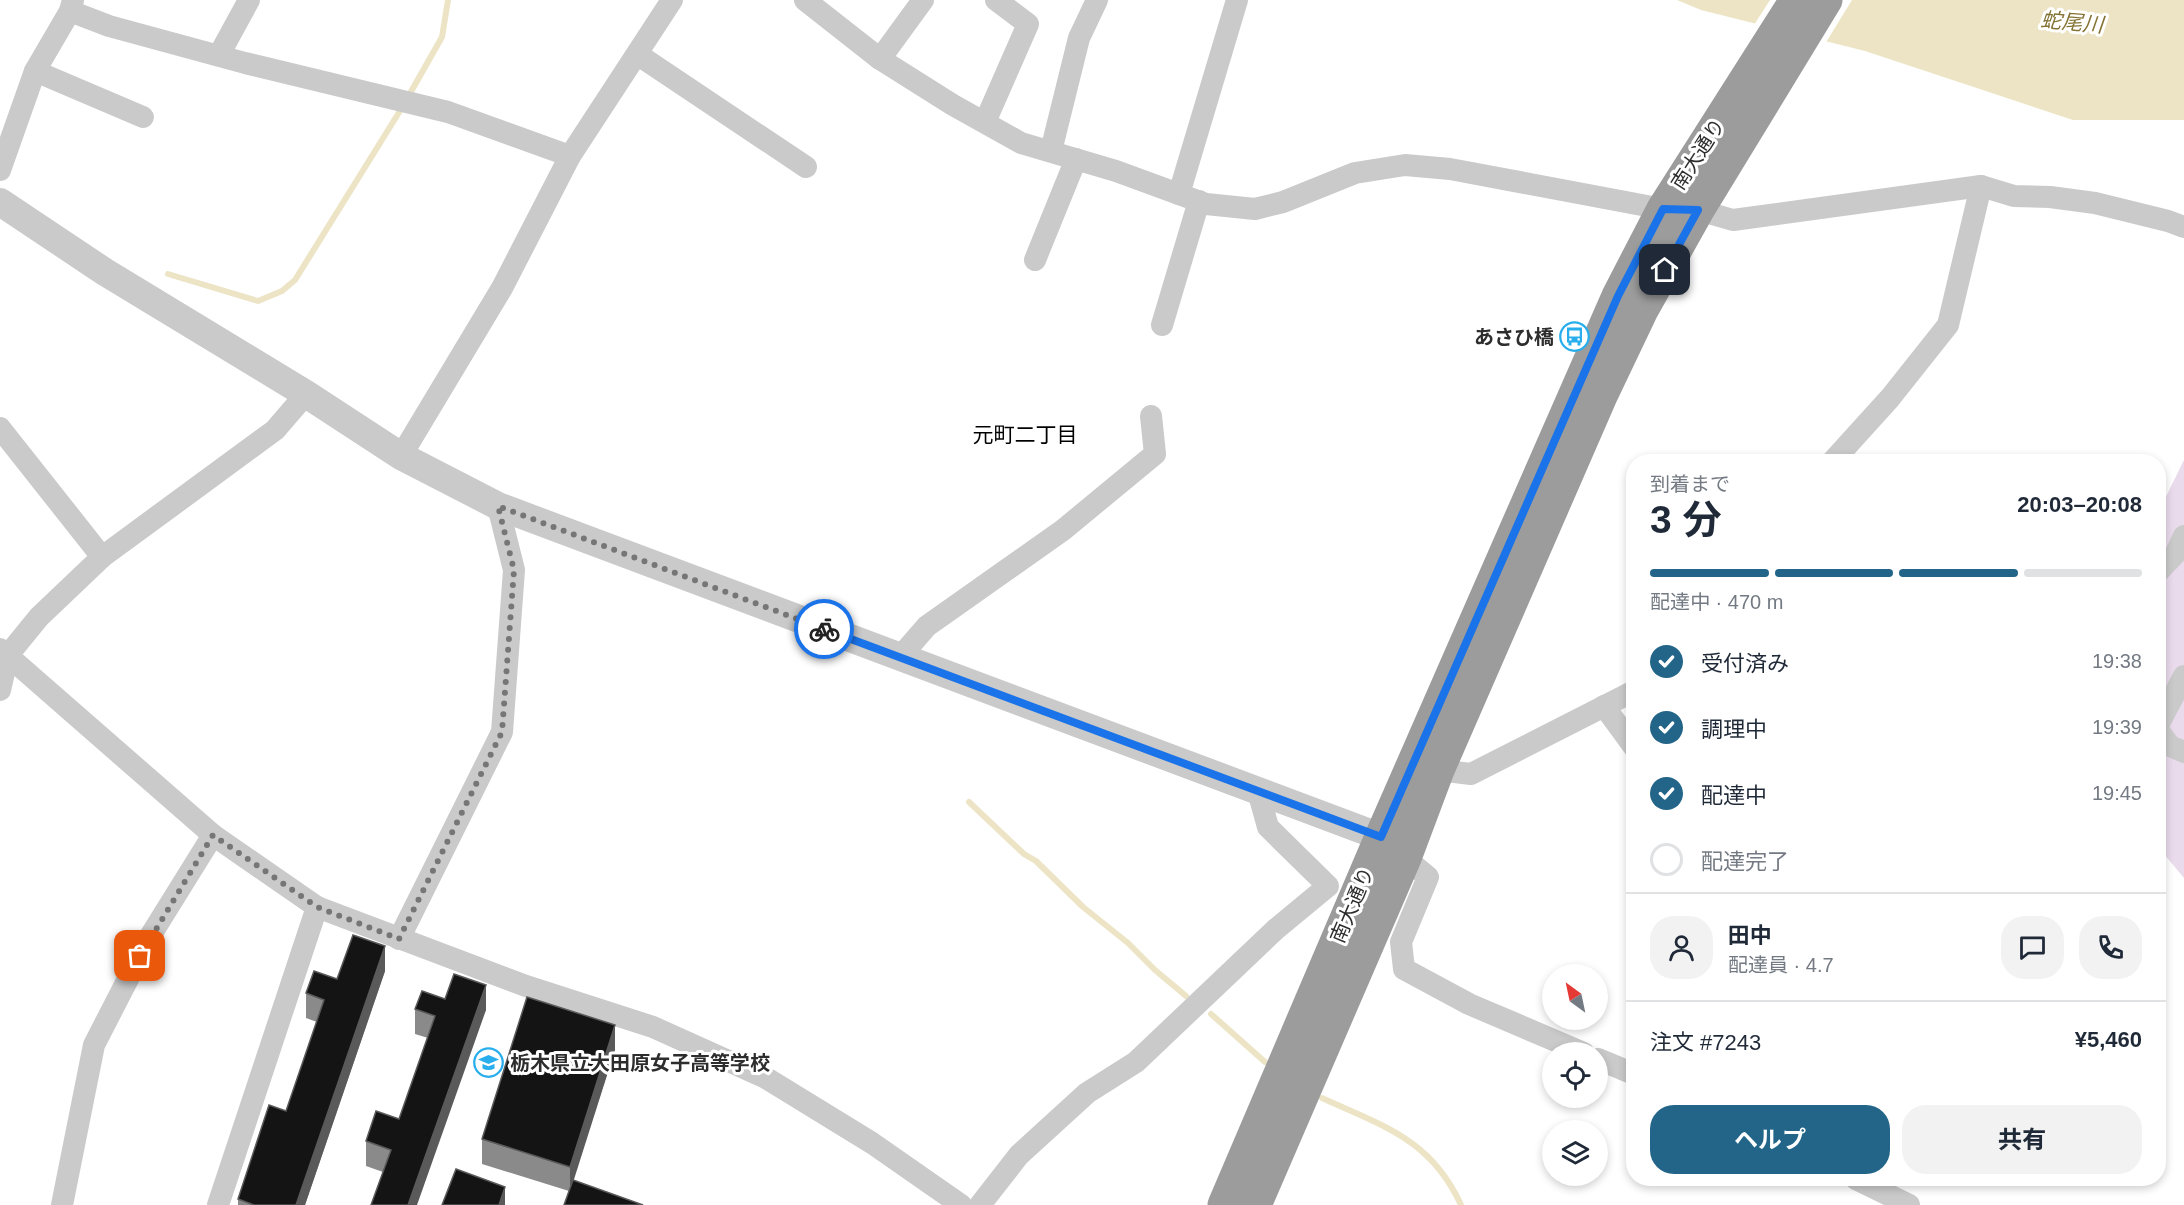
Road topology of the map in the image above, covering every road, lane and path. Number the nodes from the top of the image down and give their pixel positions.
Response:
1 (249, 0) edge
2 (672, 0) edge
3 (804, 0) edge
4 (923, 0) edge
5 (996, 0) edge
6 (1097, 0) edge
7 (1237, 0) edge
8 (1796, 0) edge
9 (1826, 0) edge
10 (72, 6) edge
11 (1787, 38) junction
12 (637, 54) junction
13 (219, 55) junction
14 (880, 59) junction
15 (36, 71) junction
16 (143, 117) dead end
17 (985, 122) junction
18 (1051, 152) junction
19 (570, 156) junction
20 (1076, 159) junction
21 (806, 167) dead end
22 (0, 171) edge
23 (1981, 186) junction
24 (1189, 198) junction
25 (0, 202) edge
26 (1663, 209) junction
27 (1698, 210) junction
28 (2184, 227) edge
29 (1035, 260) dead end
30 (1162, 325) dead end
31 (306, 394) junction
32 (1151, 416) dead end
33 (0, 428) edge
34 (1839, 454) edge
35 (401, 456) junction
36 (498, 506) junction
37 (2184, 536) edge
38 (102, 557) junction
39 (2166, 564) edge
40 (4, 652) edge
41 (900, 657) junction
42 (2184, 676) edge
43 (0, 690) edge
44 (1626, 695) edge
45 (1604, 706) junction
46 (2166, 710) edge
47 (1626, 736) edge
48 (2166, 741) edge
49 (2184, 752) edge
50 (1438, 770) junction
51 (1258, 791) junction
52 (213, 835) junction
53 (1393, 848) junction
54 (317, 907) junction
55 (399, 939) junction
56 (1558, 1042) edge
57 (1608, 1063) edge
58 (1626, 1071) edge
59 (1868, 1186) edge
60 (1896, 1202) edge
61 (62, 1205) edge
62 (218, 1205) edge
63 (961, 1205) edge
64 (980, 1205) edge
65 (1224, 1205) edge
66 (1255, 1205) edge

1 - 13 street
2 - 12 street
3 - 14 street
4 - 14 street
5 - 17 street
6 - 18 street
7 - 24 street
8 - 11 highway, 南大通り
9 - 11 highway, 南大通り
10 - 13 street
10 - 15 street
11 - 26 highway, 南大通り
11 - 27 highway, 南大通り
12 - 19 street
12 - 21 street
13 - 19 street
14 - 17 street
15 - 16 street
15 - 22 street
17 - 18 street
18 - 20 street
19 - 35 street
20 - 24 street
20 - 29 street
23 - 27 street
23 - 28 street
23 - 34 street
24 - 26 street
24 - 30 street
25 - 31 street
26 - 27 street
26 - 53 highway, 南大通り
27 - 50 highway, 南大通り
31 - 35 street
31 - 38 street
32 - 41 street
33 - 38 street
35 - 36 street
36 - 41 street
36 - 55 street
37 - 39 street
38 - 40 street
40 - 43 street
40 - 52 street
41 - 51 street
42 - 46 street
44 - 45 street
45 - 47 street
45 - 50 street
48 - 49 street
50 - 53 highway, 南大通り
51 - 53 street
51 - 64 street
52 - 54 street
52 - 61 street
53 - 56 street
53 - 65 highway, 南大通り
53 - 66 highway, 南大通り
54 - 55 street
54 - 62 street
55 - 63 street
57 - 58 street
59 - 60 street

